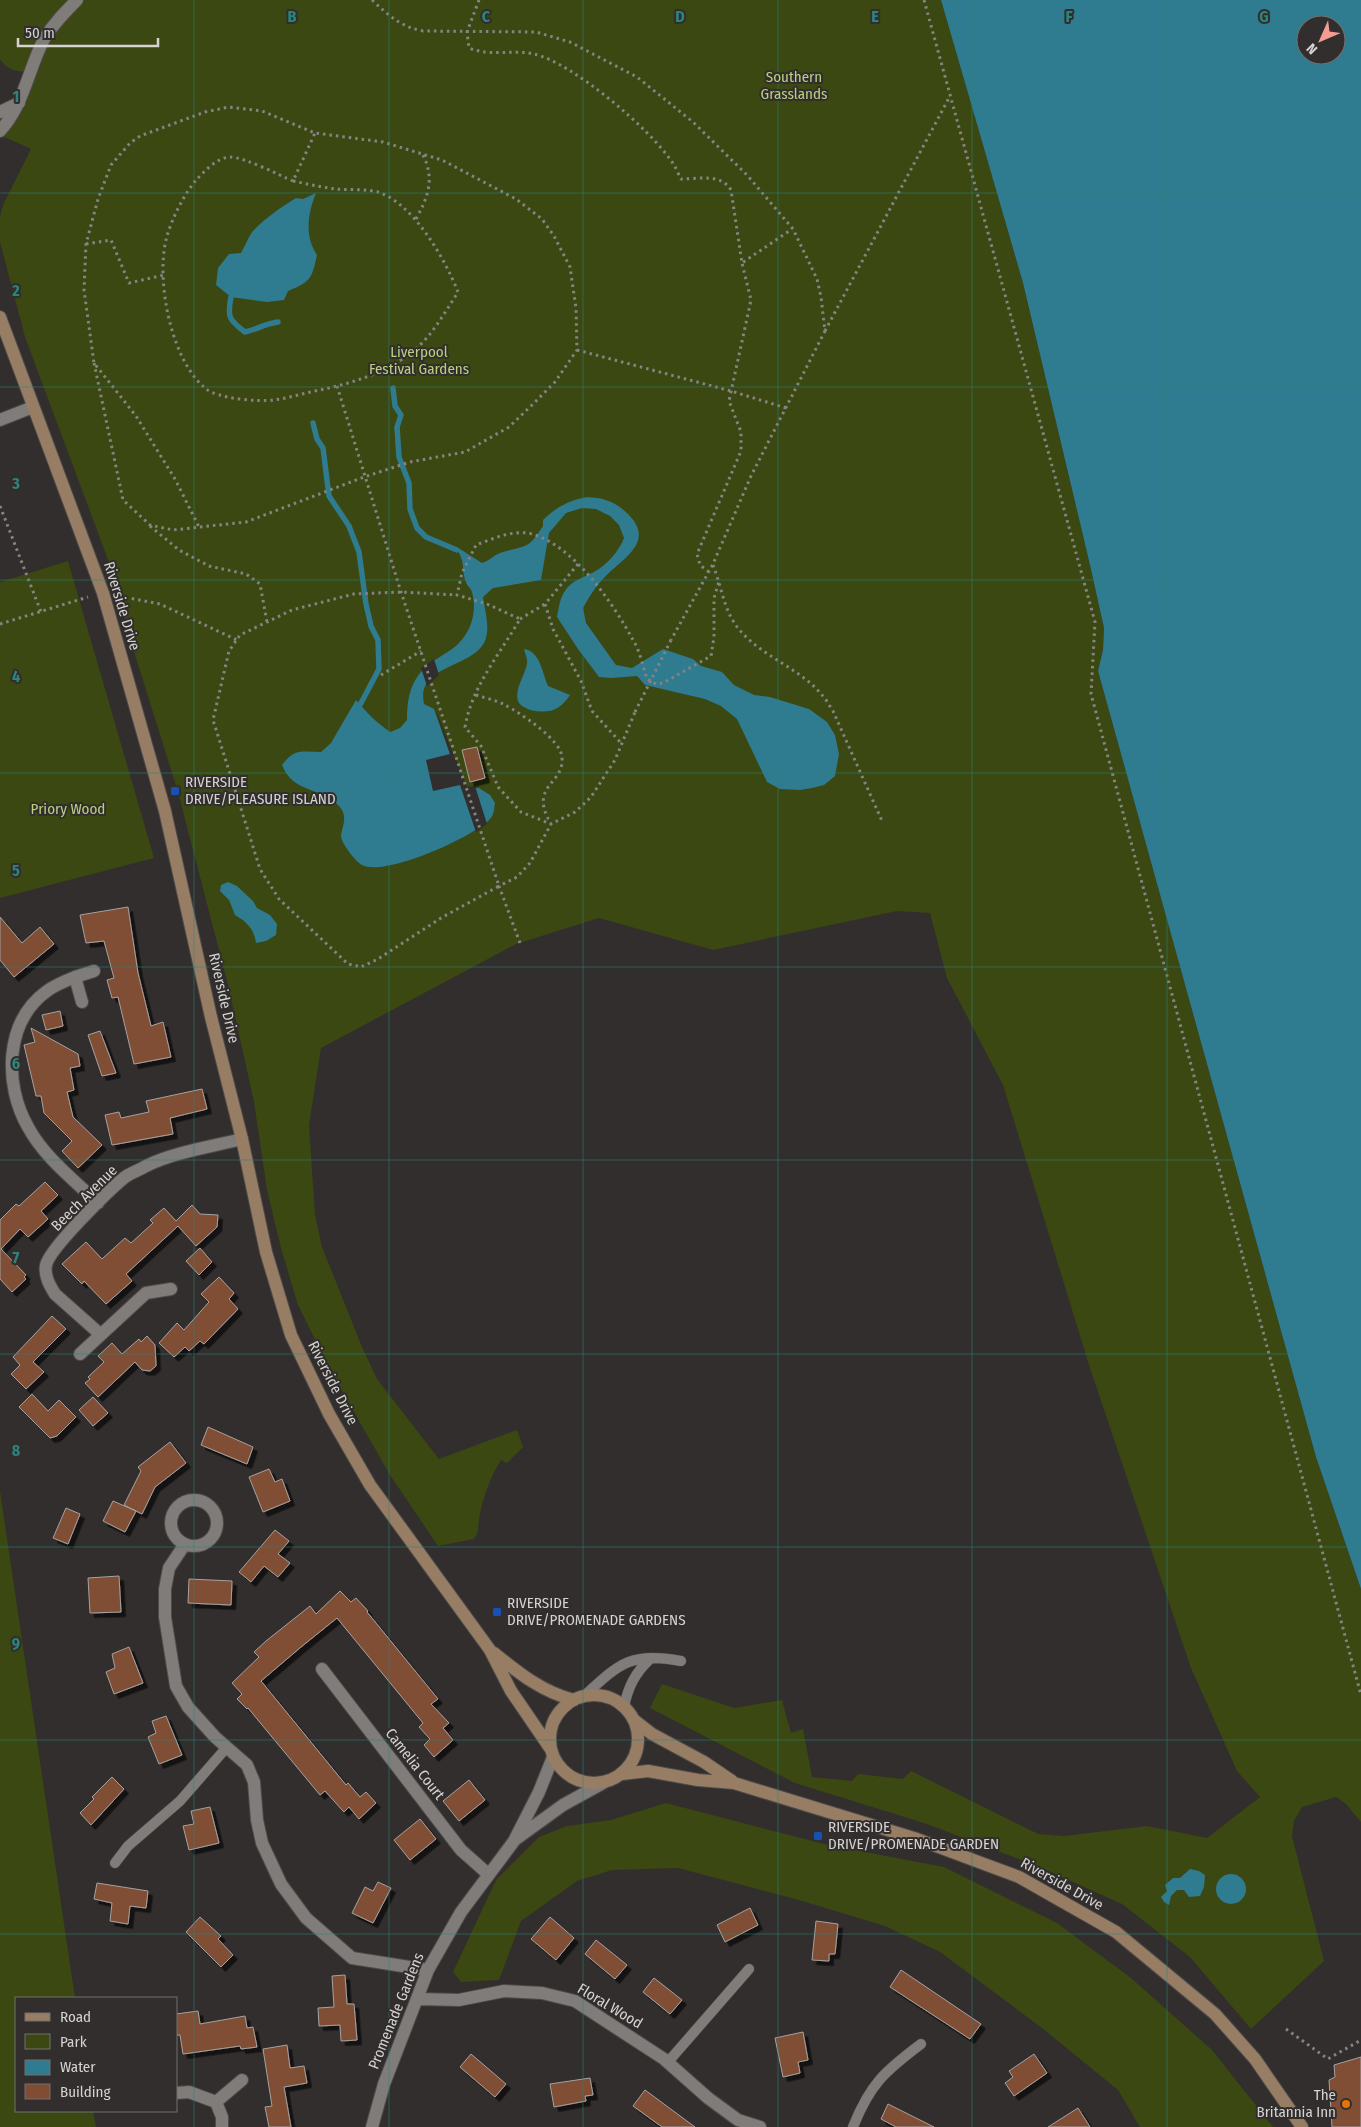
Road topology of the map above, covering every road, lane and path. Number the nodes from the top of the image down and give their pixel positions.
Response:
1 (77, 0) edge
2 (372, 0) edge
3 (479, 0) edge
4 (924, 0) edge
5 (467, 32) junction
6 (950, 96) junction
7 (18, 103) junction
8 (0, 112) edge
9 (0, 131) edge
10 (315, 133) junction
11 (423, 154) junction
12 (293, 181) junction
13 (415, 220) junction
14 (792, 228) junction
15 (86, 244) junction
16 (742, 263) junction
17 (164, 275) junction
18 (0, 317) edge
19 (825, 331) junction
20 (577, 350) junction
21 (94, 363) junction
22 (337, 386) junction
23 (731, 391) junction
24 (33, 408) junction
25 (786, 408) junction
26 (0, 420) edge
27 (364, 477) junction
28 (0, 506) edge
29 (150, 525) junction
30 (198, 527) junction
31 (578, 564) junction
32 (713, 564) junction
33 (709, 572) junction
34 (719, 581) junction
35 (401, 592) junction
36 (103, 593) junction
37 (457, 595) junction
38 (545, 604) junction
39 (41, 612) junction
40 (520, 619) junction
41 (267, 622) junction
42 (0, 624) edge
43 (237, 640) junction
44 (421, 651) junction
45 (381, 675) dead end
46 (476, 695) junction
47 (621, 743) junction
48 (882, 820) dead end
49 (551, 824) junction
50 (499, 886) junction
51 (520, 943) dead end
52 (94, 971) dead end
53 (75, 977) junction
54 (82, 1002) dead end
55 (242, 1139) junction
56 (98, 1203) junction
57 (171, 1289) dead end
58 (100, 1334) junction
59 (80, 1354) dead end
60 (185, 1544) dead end
61 (490, 1650) junction
62 (650, 1659) junction
63 (681, 1661) dead end
64 (322, 1669) dead end
65 (1361, 1694) edge
66 (579, 1698) junction
67 (624, 1707) junction
68 (634, 1720) junction
69 (227, 1748) junction
70 (552, 1752) junction
71 (622, 1774) junction
72 (603, 1783) junction
73 (734, 1783) junction
74 (514, 1840) junction
75 (115, 1863) dead end
76 (488, 1874) junction
77 (749, 1969) dead end
78 (428, 1970) junction
79 (418, 1999) junction
80 (1286, 2029) dead end
81 (1361, 2040) edge
82 (921, 2044) dead end
83 (668, 2062) junction
84 (242, 2080) dead end
85 (178, 2093) edge
86 (216, 2102) junction
87 (222, 2127) edge
88 (372, 2127) edge
89 (760, 2127) edge
90 (853, 2127) edge
91 (1302, 2127) edge

1 - 7 street
2 - 5 path
3 - 5 path
4 - 6 path
5 - 14 path
5 - 16 path
6 - 19 path
6 - 65 path
7 - 8 street
7 - 9 street
10 - 11 path
10 - 12 path
10 - 15 path
11 - 13 path
11 - 20 path
12 - 13 path
12 - 17 path
13 - 22 path
14 - 16 path
14 - 19 path
15 - 17 path
15 - 21 path
16 - 23 path
17 - 22 path
18 - 24 street, Riverside Drive
19 - 25 path
20 - 23 path
20 - 27 path
21 - 29 path
21 - 30 path
22 - 27 path
23 - 25 path
23 - 33 path
24 - 26 street
24 - 36 street, Riverside Drive
25 - 32 path
27 - 30 path
27 - 35 path
28 - 39 path
29 - 30 path
29 - 41 path
31 - 34 path
31 - 37 path
31 - 38 path
32 - 33 path
32 - 34 path
33 - 47 path, bridge
34 - 48 path
35 - 37 path
35 - 41 path
35 - 44 path
36 - 39 path
36 - 43 path
36 - 55 street, Riverside Drive
37 - 40 path
38 - 40 path
38 - 47 path
39 - 42 path
40 - 46 path
41 - 43 path
43 - 50 path
44 - 45 path
44 - 50 path
46 - 49 path
46 - 49 path
47 - 49 path
49 - 50 path
50 - 51 path
52 - 53 street
53 - 54 street
53 - 56 street
55 - 56 street, Beech Avenue
55 - 61 street, Riverside Drive
56 - 58 street, Beech Avenue
57 - 58 street
58 - 59 street
60 - 69 street
61 - 66 street, Riverside Drive
61 - 70 street, Riverside Drive
62 - 63 lane
62 - 66 lane
62 - 67 lane
64 - 76 street, Camelia Court
66 - 67 street
66 - 70 street
67 - 68 street
68 - 71 street
68 - 73 street, Riverside Drive
69 - 75 lane
69 - 78 street
70 - 72 street
70 - 74 street, Promenade Gardens
71 - 72 street
71 - 73 street, Riverside Drive
72 - 74 street, Promenade Gardens
73 - 91 street, Riverside Drive
74 - 76 street, Promenade Gardens
76 - 78 street, Promenade Gardens
77 - 83 lane
78 - 79 street, Promenade Gardens
79 - 83 street, Floral Wood
79 - 88 street, Promenade Gardens
80 - 81 path
82 - 90 lane
83 - 89 street, Floral Wood
84 - 86 street
85 - 86 street
86 - 87 street

